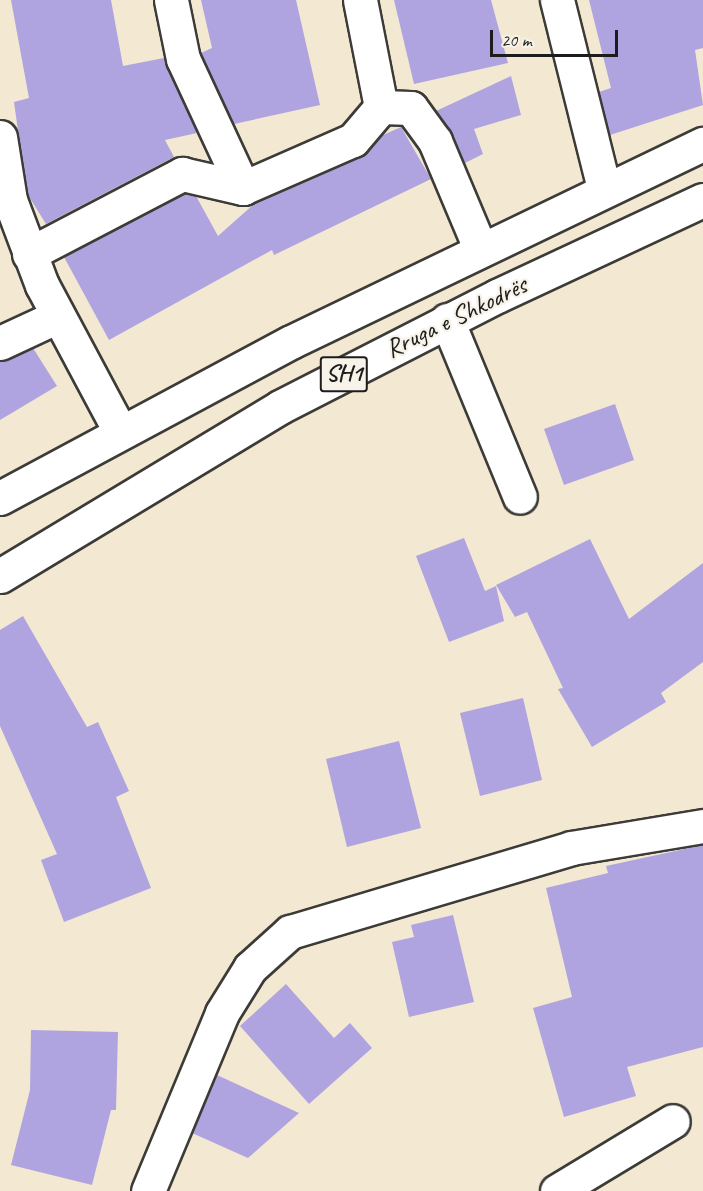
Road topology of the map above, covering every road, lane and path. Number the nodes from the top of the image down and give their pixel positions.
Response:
1 (171, 0) edge
2 (360, 0) edge
3 (557, 0) edge
4 (381, 107) junction
5 (0, 137) edge
6 (703, 144) edge
7 (243, 188) junction
8 (604, 189) junction
9 (703, 200) edge
10 (480, 249) junction
11 (29, 254) junction
12 (56, 317) junction
13 (447, 320) junction
14 (0, 344) edge
15 (120, 431) junction
16 (520, 497) dead end
17 (0, 498) edge
18 (0, 576) edge
19 (703, 826) edge
20 (673, 1121) dead end
21 (148, 1191) edge
22 (557, 1191) edge

1 - 7 street
2 - 4 street
3 - 8 street
4 - 7 street
4 - 10 street
5 - 11 street
6 - 8 street, Rruga e Shkodrës / SH1
7 - 11 street
8 - 10 street, Rruga e Shkodrës / SH1
9 - 13 street, Rruga e Shkodrës / SH1
10 - 15 street, Rruga e Shkodrës / SH1
11 - 12 street
12 - 14 street
12 - 15 street
13 - 16 street
13 - 18 street, Rruga e Shkodrës / SH1
15 - 17 street, Rruga e Shkodrës / SH1
19 - 21 street
20 - 22 street

